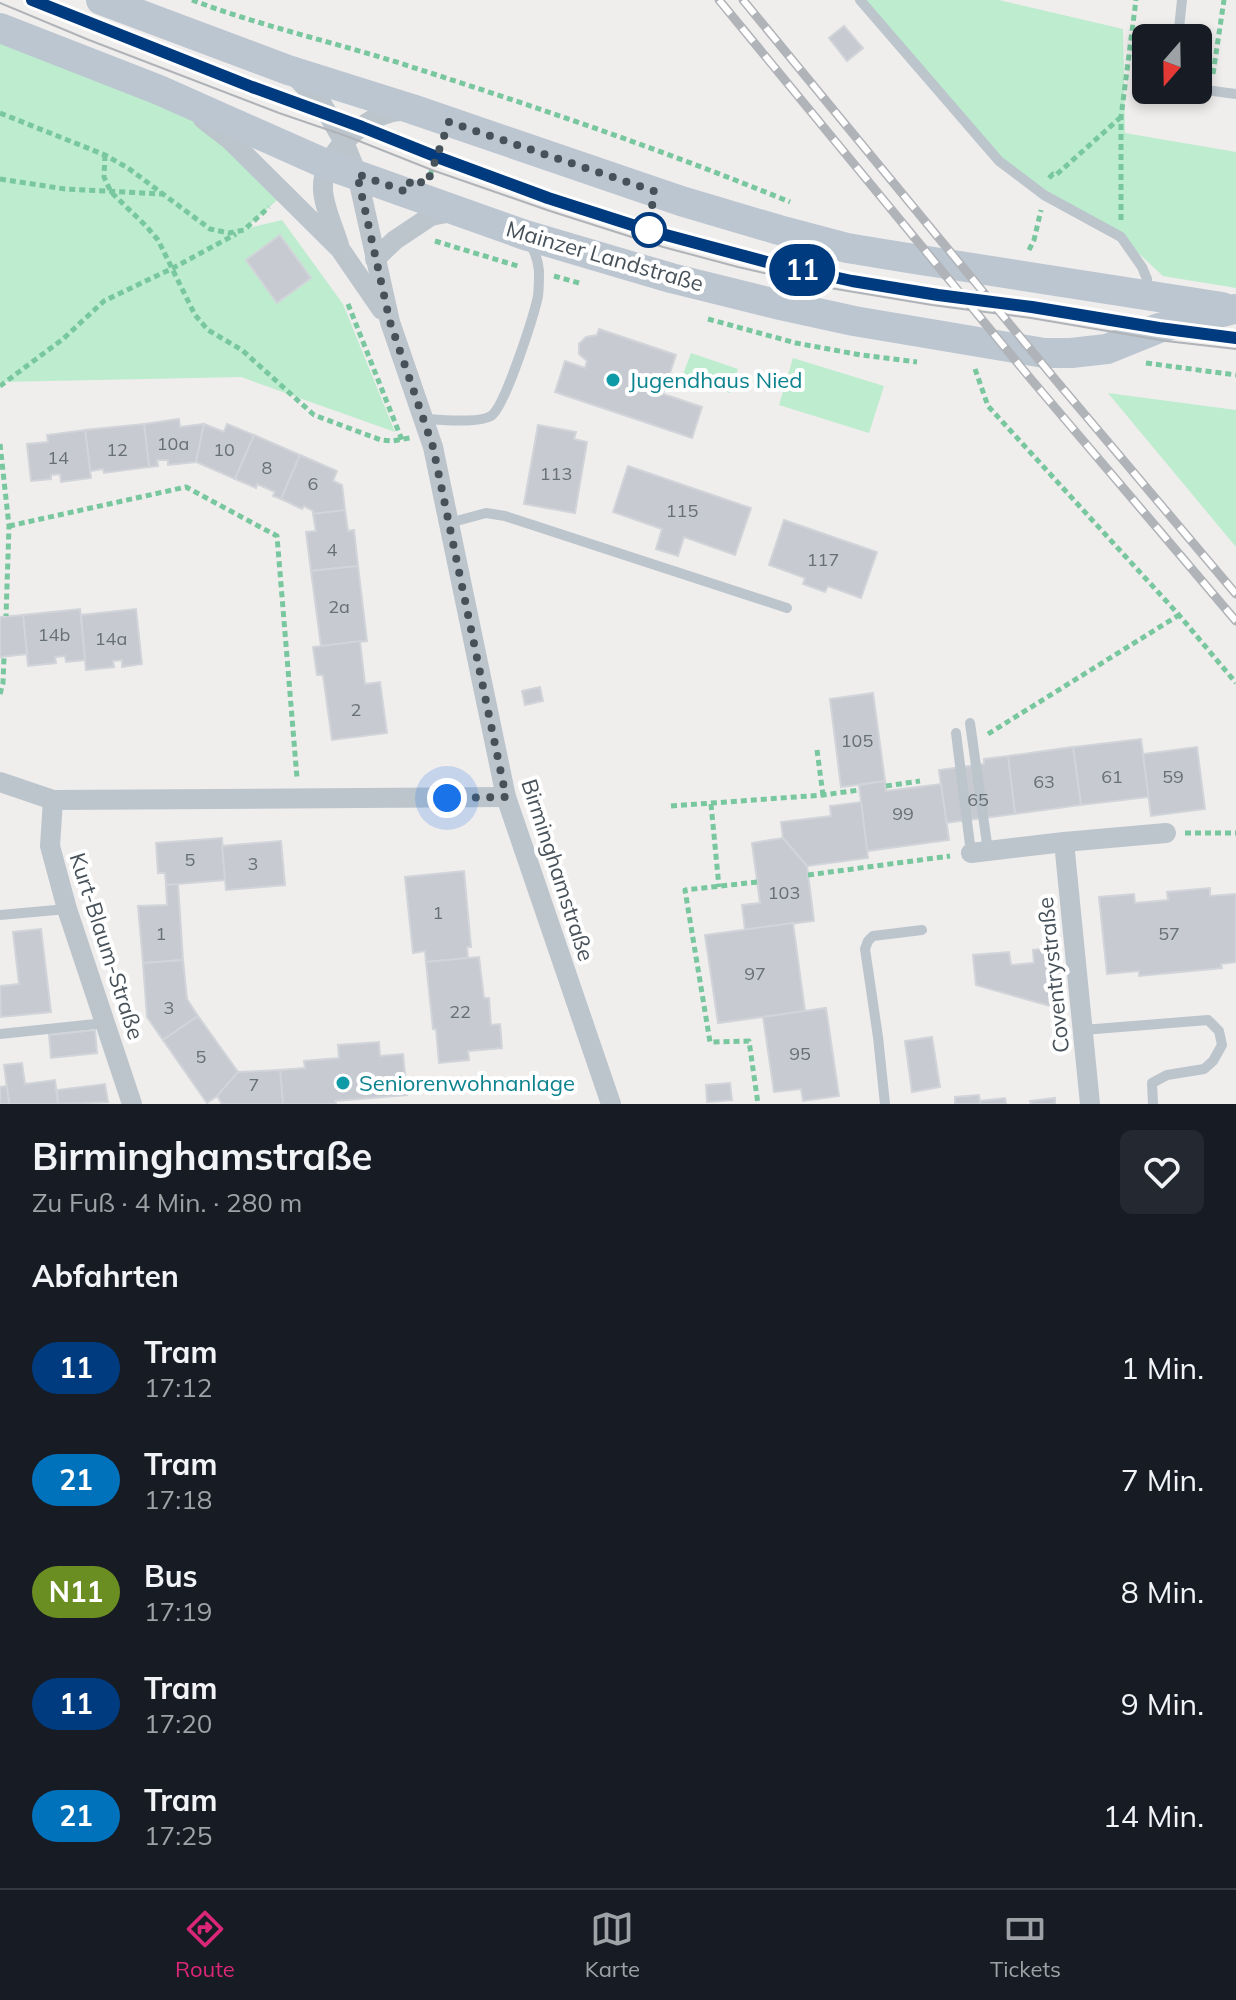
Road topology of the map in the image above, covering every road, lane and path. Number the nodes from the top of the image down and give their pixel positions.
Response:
1 (101, 0) edge
2 (192, 0) edge
3 (860, 0) edge
4 (1136, 0) edge
5 (1182, 0) edge
6 (1224, 0) edge
7 (1179, 24) edge
8 (0, 28) edge
9 (288, 70) junction
10 (462, 84) junction
11 (1212, 84) edge
12 (159, 90) junction
13 (1212, 91) edge
14 (1236, 94) edge
15 (412, 109) junction
16 (0, 113) edge
17 (1121, 117) junction
18 (449, 122) junction
19 (336, 153) junction
20 (105, 155) junction
21 (357, 174) junction
22 (726, 176) dead end
23 (0, 179) edge
24 (111, 192) junction
25 (407, 192) junction
26 (163, 194) junction
27 (1044, 195) junction
28 (278, 204) junction
29 (458, 211) junction
30 (1037, 226) dead end
31 (244, 230) junction
32 (525, 235) junction
33 (1121, 237) junction
34 (1034, 238) dead end
35 (340, 249) junction
36 (375, 259) junction
37 (173, 268) junction
38 (1147, 295) junction
39 (346, 298) dead end
40 (1235, 309) edge
41 (390, 322) junction
42 (971, 359) dead end
43 (0, 386) edge
44 (426, 426) junction
45 (402, 440) junction
46 (0, 444) edge
47 (449, 523) junction
48 (9, 526) junction
49 (787, 608) dead end
50 (1179, 615) junction
51 (6, 616) dead end
52 (4, 657) dead end
53 (1236, 683) edge
54 (0, 694) edge
55 (970, 723) dead end
56 (956, 733) dead end
57 (973, 743) junction
58 (817, 750) dead end
59 (920, 781) dead end
60 (0, 782) edge
61 (886, 786) dead end
62 (859, 790) dead end
63 (823, 795) junction
64 (506, 797) junction
65 (298, 799) junction
66 (53, 800) junction
67 (711, 804) junction
68 (671, 806) dead end
69 (1166, 833) joint
70 (1236, 833) edge
71 (1064, 842) junction
72 (979, 852) junction
73 (808, 875) dead end
74 (757, 882) dead end
75 (719, 887) junction
76 (67, 909) junction
77 (0, 915) edge
78 (922, 930) dead end
79 (106, 1023) junction
80 (1083, 1030) junction
81 (0, 1034) edge
82 (132, 1104) edge
83 (611, 1104) edge
84 (758, 1104) edge
85 (885, 1104) edge
86 (1090, 1104) edge
87 (1153, 1104) edge

1 - 9 main road, Mainzer Landstraße
2 - 10 path
3 - 27 lane
4 - 17 path
5 - 7 lane
6 - 11 path
8 - 12 main road, Mainzer Landstraße
9 - 15 main road, Mainzer Landstraße
9 - 19 street
10 - 18 path
10 - 22 path
12 - 19 main road, Mainzer Landstraße
12 - 28 street, Birminghamstraße
13 - 14 lane
15 - 18 main road, Mainzer Landstraße
15 - 19 street
16 - 20 path
17 - 27 path
17 - 33 path
18 - 25 path
18 - 38 main road, Mainzer Landstraße
19 - 21 main road, Mainzer Landstraße
19 - 35 street, Birminghamstraße
20 - 24 path
20 - 26 path
21 - 25 main road, Mainzer Landstraße
21 - 36 street, Birminghamstraße
23 - 24 path
24 - 26 path
24 - 37 path
25 - 29 main road, Mainzer Landstraße
26 - 31 path
27 - 33 lane
28 - 31 path
28 - 35 street, Birminghamstraße
29 - 32 main road, Mainzer Landstraße
29 - 36 street
30 - 34 path
31 - 37 path
32 - 40 main road, Mainzer Landstraße
32 - 44 lane
33 - 38 lane
35 - 41 street, Birminghamstraße
36 - 41 street, Birminghamstraße
37 - 43 path
37 - 45 path
38 - 40 main road, Mainzer Landstraße
39 - 45 path
41 - 44 street, Birminghamstraße
42 - 50 path
44 - 45 path
44 - 47 street, Birminghamstraße
46 - 48 path
47 - 49 lane
47 - 64 street, Birminghamstraße
48 - 51 path
48 - 65 path
50 - 53 path
50 - 57 path
52 - 54 path
55 - 57 lane
56 - 72 lane
57 - 72 lane
58 - 63 path
59 - 61 path
60 - 66 street
62 - 63 path
63 - 67 path
64 - 65 street
64 - 83 street, Birminghamstraße
65 - 66 street
66 - 76 street, Kurt-Blaum-Straße
67 - 68 path
67 - 75 path
69 - 70 path
69 - 71 street
71 - 72 street
71 - 80 street, Coventrystraße
72 - 73 path
74 - 75 path
75 - 84 path
76 - 77 lane
76 - 79 street, Kurt-Blaum-Straße
78 - 85 lane
79 - 81 lane
79 - 82 street, Kurt-Blaum-Straße
80 - 86 street, Coventrystraße
80 - 87 lane

